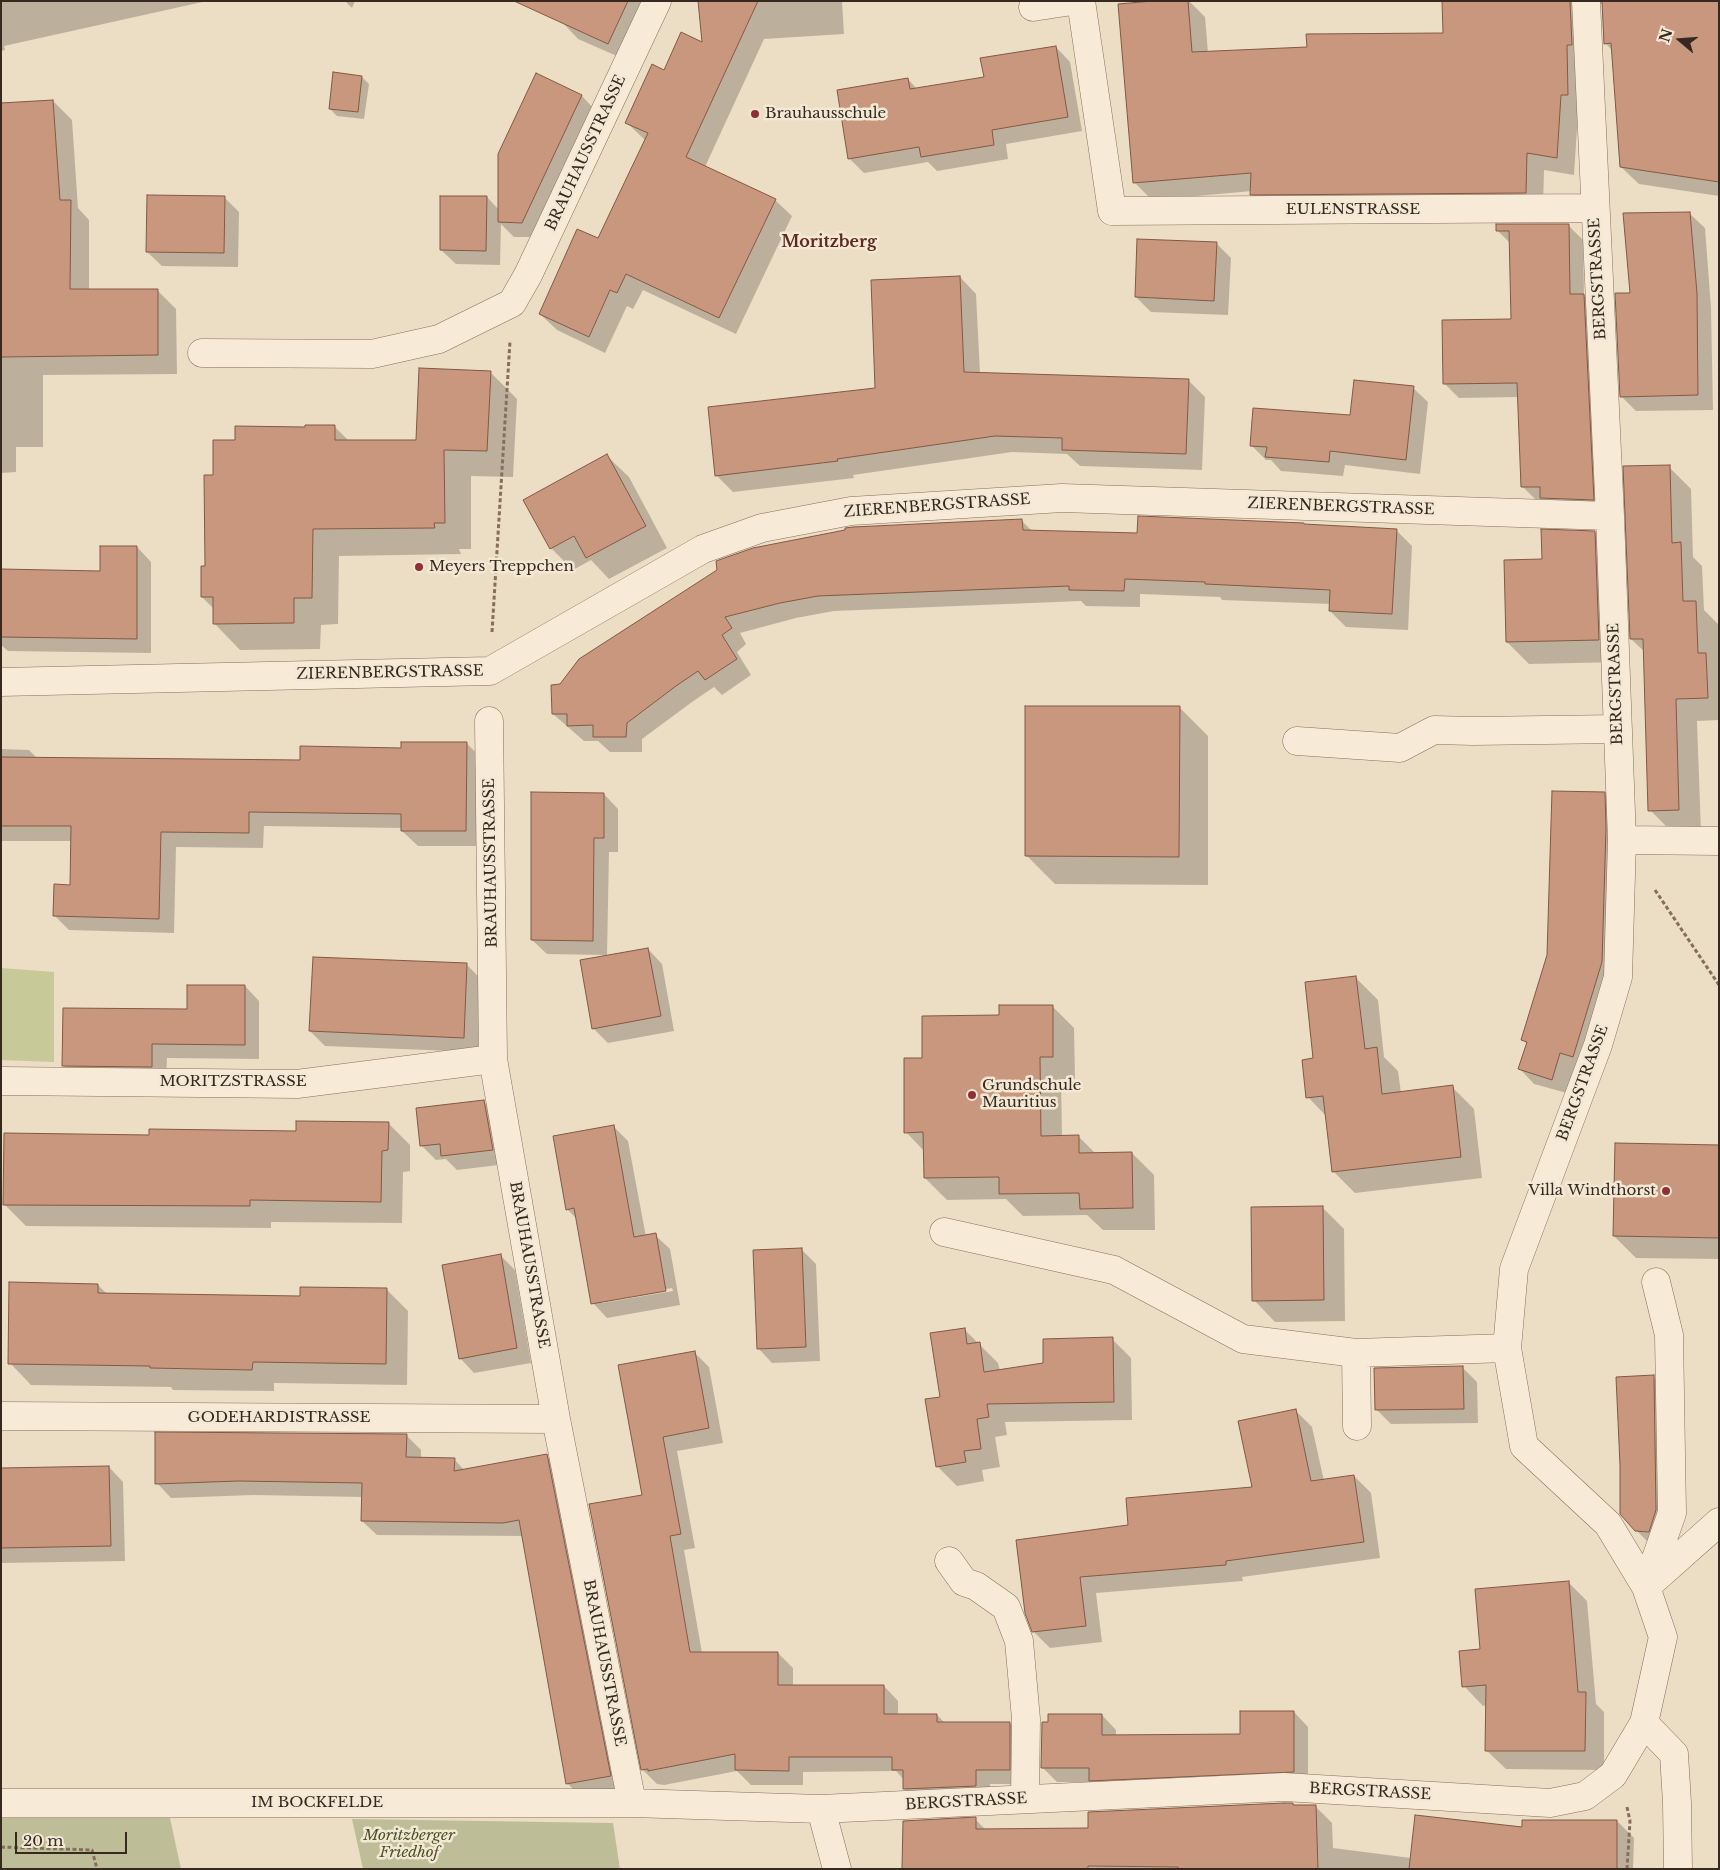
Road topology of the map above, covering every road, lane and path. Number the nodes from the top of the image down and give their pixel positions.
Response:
1 (657, 1) edge
2 (1072, 1) edge
3 (1080, 1) edge
4 (1586, 1) edge
5 (1033, 7) dead end
6 (1595, 208) junction
7 (512, 303) junction
8 (202, 353) dead end
9 (1610, 516) junction
10 (490, 671) junction
11 (1, 682) edge
12 (489, 721) dead end
13 (1618, 729) junction
14 (1297, 741) dead end
15 (1622, 840) junction
16 (1719, 841) edge
17 (1654, 888) dead end
18 (1719, 985) edge
19 (494, 1059) junction
20 (1, 1082) edge
21 (944, 1232) dead end
22 (1656, 1282) dead end
23 (1506, 1348) junction
24 (1356, 1353) junction
25 (1, 1416) edge
26 (556, 1419) junction
27 (1357, 1426) dead end
28 (1719, 1522) edge
29 (949, 1561) dead end
30 (1646, 1587) junction
31 (1644, 1723) junction
32 (1614, 1774) junction
33 (1025, 1800) junction
34 (1, 1803) edge
35 (632, 1803) junction
36 (822, 1809) junction
37 (1, 1847) edge
38 (97, 1869) edge
39 (837, 1869) edge
40 (1626, 1869) edge
41 (1678, 1869) edge

1 - 7 street, BRAUHAUSSTRASSE
2 - 5 street
3 - 6 street, EULENSTRASSE
4 - 6 street, BERGSTRASSE
6 - 9 street, BERGSTRASSE
7 - 8 street
7 - 10 path
9 - 10 street, ZIERENBERGSTRASSE
9 - 13 street, BERGSTRASSE
10 - 11 street, ZIERENBERGSTRASSE
12 - 19 street, BRAUHAUSSTRASSE
13 - 14 street
13 - 15 street, BERGSTRASSE
15 - 16 street
15 - 23 street, BERGSTRASSE
17 - 18 path
19 - 20 street, MORITZSTRASSE
19 - 26 street, BRAUHAUSSTRASSE
21 - 24 street
22 - 30 street
23 - 24 street
23 - 30 street, BERGSTRASSE
24 - 27 street
25 - 26 street, GODEHARDISTRASSE
26 - 35 street, BRAUHAUSSTRASSE
28 - 30 street
29 - 33 street
30 - 31 street, BERGSTRASSE
31 - 32 street, BERGSTRASSE
31 - 41 street
32 - 33 street, BERGSTRASSE
32 - 40 path
33 - 36 street, BERGSTRASSE
34 - 35 street, IM BOCKFELDE
35 - 36 street, BERGSTRASSE
36 - 39 street
37 - 38 path

